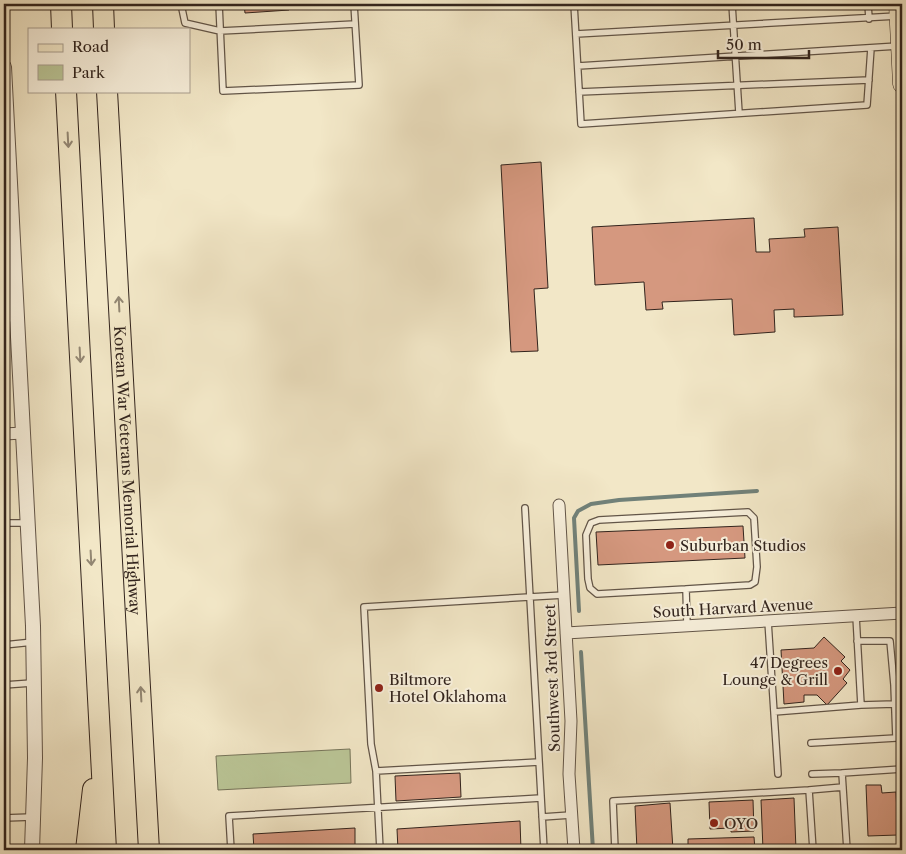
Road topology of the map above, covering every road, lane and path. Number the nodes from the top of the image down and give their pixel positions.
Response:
1 (61, 4) edge
2 (103, 4) edge
3 (181, 4) edge
4 (219, 4) edge
5 (354, 4) edge
6 (574, 4) edge
7 (732, 4) edge
8 (868, 4) edge
9 (899, 10) edge
10 (869, 18) junction
11 (356, 24) junction
12 (734, 26) junction
13 (62, 28) edge
14 (104, 28) edge
15 (220, 31) junction
16 (576, 34) junction
17 (900, 46) junction
18 (871, 48) junction
19 (736, 56) junction
20 (578, 66) junction
21 (4, 67) edge
22 (869, 80) junction
23 (902, 84) edge
24 (738, 85) junction
25 (66, 92) edge
26 (107, 92) edge
27 (579, 92) junction
28 (738, 113) junction
29 (6, 151) edge
30 (8, 230) edge
31 (8, 319) edge
32 (23, 433) junction
33 (4, 434) edge
34 (559, 504) dead end
35 (525, 508) dead end
36 (4, 523) edge
37 (27, 523) junction
38 (686, 589) junction
39 (564, 595) junction
40 (530, 597) junction
41 (902, 613) edge
42 (856, 616) junction
43 (768, 621) junction
44 (687, 626) junction
45 (566, 633) junction
46 (857, 641) junction
47 (33, 642) junction
48 (4, 645) edge
49 (34, 683) junction
50 (902, 684) edge
51 (4, 685) edge
52 (894, 685) junction
53 (895, 704) junction
54 (861, 705) junction
55 (774, 712) junction
56 (99, 722) junction
57 (143, 742) junction
58 (811, 743) dead end
59 (539, 762) junction
60 (902, 769) edge
61 (376, 771) junction
62 (842, 773) junction
63 (778, 774) dead end
64 (812, 774) dead end
65 (843, 787) junction
66 (810, 790) junction
67 (541, 798) junction
68 (378, 808) junction
69 (571, 815) junction
70 (34, 817) junction
71 (542, 817) junction
72 (4, 818) edge
73 (32, 850) edge
74 (86, 850) edge
75 (106, 850) edge
76 (149, 850) edge
77 (160, 850) edge
78 (230, 850) edge
79 (380, 850) edge
80 (544, 850) edge
81 (574, 850) edge
82 (615, 850) edge
83 (813, 850) edge
84 (847, 850) edge

1 - 13 highway
2 - 14 highway
3 - 15 lane
4 - 15 lane
5 - 11 lane
6 - 16 lane
7 - 12 lane
8 - 10 lane
9 - 10 lane
9 - 17 main road
10 - 12 lane
11 - 15 lane
11 - 15 lane
12 - 16 lane
12 - 19 lane
16 - 20 lane
17 - 18 lane
17 - 23 main road
18 - 19 lane
18 - 22 lane
19 - 20 lane
19 - 24 lane
20 - 27 lane
21 - 29 street
22 - 24 lane
22 - 28 lane
24 - 27 lane
24 - 28 lane
25 -> 56 highway
57 -> 26 highway, Korean War Veterans Memorial Highway
27 - 28 lane
29 - 30 street
30 - 31 street
31 - 32 street
32 - 33 street
32 - 37 street
34 - 39 street, Southwest 3rd Street
35 - 40 lane
36 - 37 lane
37 - 47 street
38 - 38 lane
38 - 44 lane
39 - 40 lane
39 - 45 street, Southwest 3rd Street
40 - 59 lane
40 - 61 lane
41 - 42 street, South Harvard Avenue
42 - 43 street, South Harvard Avenue
42 - 46 lane
43 - 44 street, South Harvard Avenue
43 - 55 lane
44 - 45 street, South Harvard Avenue
45 - 69 street, Southwest 3rd Street
46 - 52 lane
46 - 54 lane
47 - 48 lane
47 - 49 street
49 - 51 lane
49 - 70 street
50 - 52 lane
52 - 53 lane
53 - 54 lane
53 - 58 lane
54 - 55 lane
55 - 63 lane
56 - 74 highway
56 - 75 highway
57 - 76 highway, Korean War Veterans Memorial Highway
57 - 77 highway
59 - 61 lane
59 - 67 lane
60 - 62 lane
61 - 68 lane
62 - 64 lane
62 - 65 lane
65 - 66 lane
65 - 84 lane
66 - 82 lane
66 - 83 lane
67 - 68 lane
67 - 71 lane
68 - 78 lane
68 - 79 lane
69 - 71 lane
69 - 81 street, Southwest 3rd Street
70 - 72 lane
70 - 73 street
71 - 80 lane

